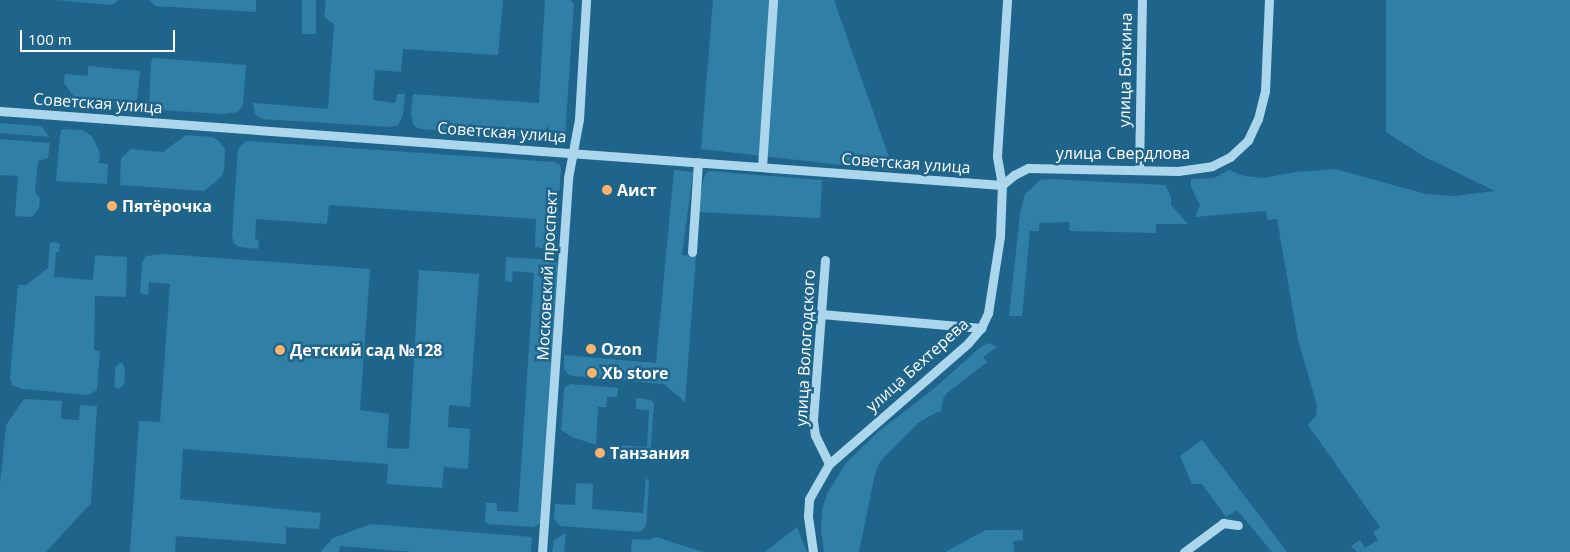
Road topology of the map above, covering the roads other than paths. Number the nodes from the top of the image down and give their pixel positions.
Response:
1 (586, 0) edge
2 (773, 0) edge
3 (1007, 0) edge
4 (1142, 0) edge
5 (1269, 0) edge
6 (0, 111) edge
7 (573, 152) junction
8 (698, 162) junction
9 (762, 167) junction
10 (1139, 170) junction
11 (1002, 185) junction
12 (692, 252) dead end
13 (825, 260) dead end
14 (821, 314) junction
15 (981, 328) junction
16 (829, 464) junction
17 (1238, 525) dead end
18 (542, 552) edge
19 (813, 552) edge
20 (1184, 552) edge

1 - 7 street, Московский проспект
2 - 9 street
3 - 11 street, улица Бехтерева
4 - 10 street, улица Боткина
5 - 10 street, улица Свердлова
6 - 7 street, Советская улица
7 - 8 street, Советская улица
7 - 18 street, Московский проспект
8 - 9 street, Советская улица
8 - 12 street
9 - 11 street, Советская улица
10 - 11 street, улица Свердлова
11 - 15 street, улица Бехтерева
13 - 14 street, улица Вологодского
14 - 15 street
14 - 16 street, улица Вологодского
15 - 16 street, улица Бехтерева
16 - 19 street, улица Бехтерева
17 - 20 street

